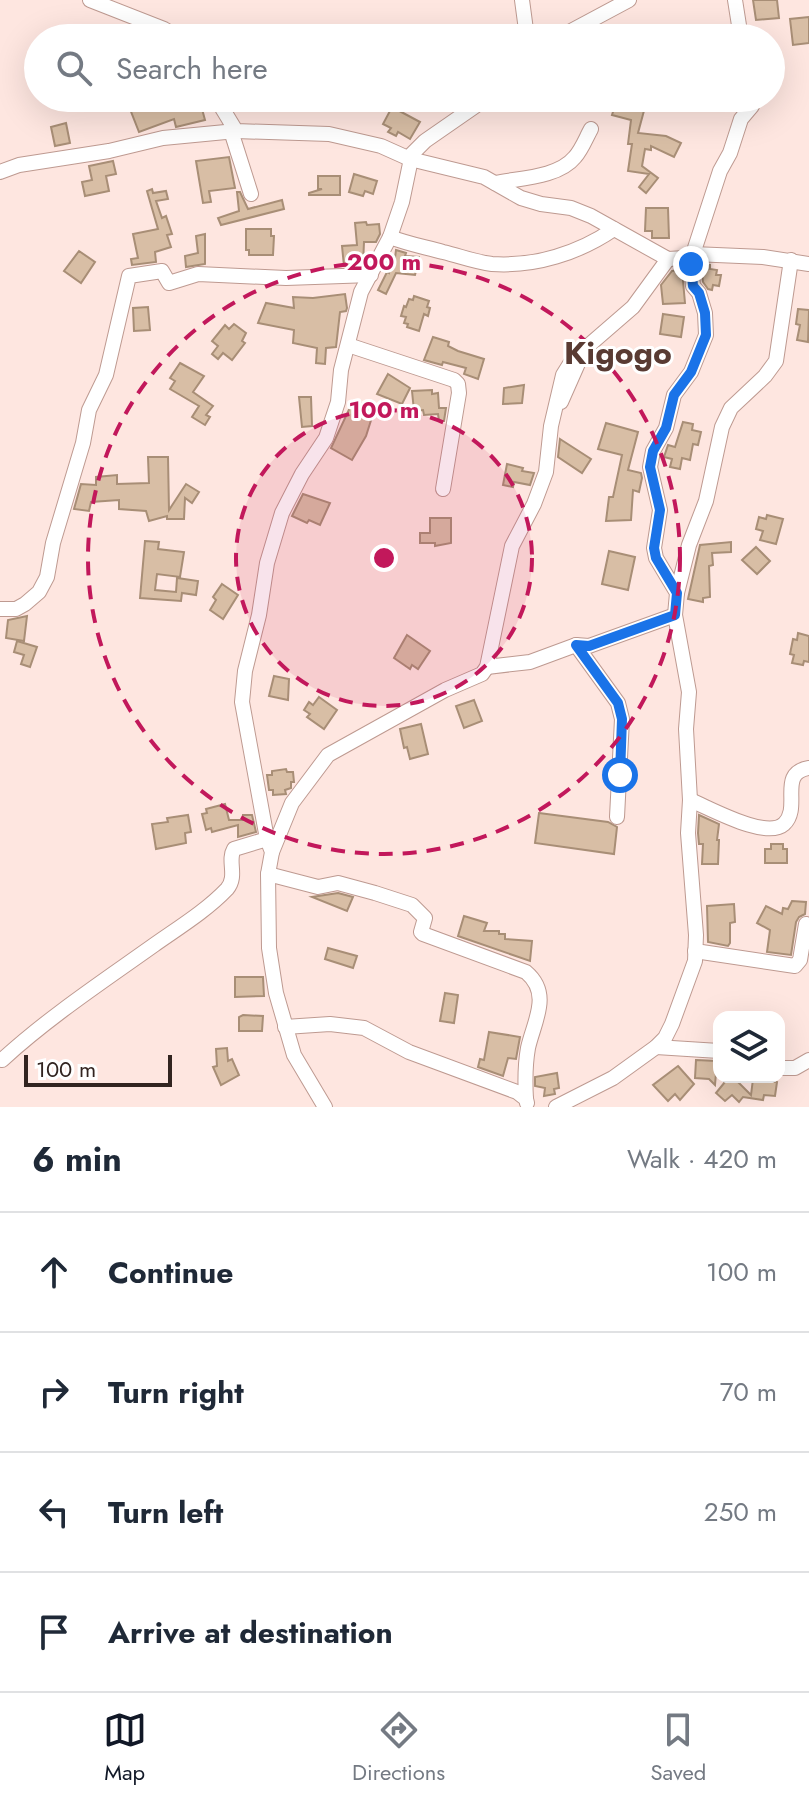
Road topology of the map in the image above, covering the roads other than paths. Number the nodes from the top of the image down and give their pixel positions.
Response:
1 (90, 0) edge
2 (522, 0) edge
3 (629, 0) edge
4 (735, 0) edge
5 (151, 24) edge
6 (525, 24) edge
7 (584, 24) edge
8 (739, 24) edge
9 (224, 112) edge
10 (467, 112) edge
11 (747, 112) edge
12 (591, 129) dead end
13 (234, 131) junction
14 (410, 159) junction
15 (0, 172) edge
16 (495, 183) junction
17 (251, 194) dead end
18 (614, 229) junction
19 (390, 237) junction
20 (689, 256) junction
21 (668, 259) junction
22 (791, 260) junction
23 (809, 264) edge
24 (371, 275) junction
25 (348, 345) junction
26 (443, 489) dead end
27 (677, 593) junction
28 (0, 609) edge
29 (675, 615) junction
30 (576, 645) junction
31 (487, 667) junction
32 (809, 768) edge
33 (690, 800) junction
34 (617, 817) dead end
35 (269, 846) junction
36 (268, 874) junction
37 (806, 924) dead end
38 (695, 951) junction
39 (285, 1027) junction
40 (656, 1047) junction
41 (713, 1051) edge
42 (1, 1060) edge
43 (809, 1060) edge
44 (785, 1068) edge
45 (795, 1068) junction
46 (809, 1077) edge
47 (527, 1103) edge
48 (325, 1107) edge
49 (556, 1107) edge

1 - 5 street
2 - 6 street
3 - 7 street
4 - 8 street
9 - 13 street
10 - 14 street
11 - 20 street
12 - 16 street
13 - 14 street
13 - 15 street
13 - 17 street
14 - 16 street
14 - 19 street
16 - 18 street
18 - 19 street
18 - 21 street
19 - 24 street
20 - 21 street
20 - 22 street
20 - 27 street
21 - 31 street
22 - 23 street
22 - 27 street
24 - 25 street
24 - 28 street
25 - 26 street
25 - 35 street
27 - 29 street
29 - 30 street
29 - 33 street
30 - 31 street
30 - 34 street
31 - 35 street
32 - 33 street
33 - 38 street
35 - 36 street
35 - 42 street
36 - 39 street
36 - 47 street
37 - 38 street
38 - 40 street
39 - 47 street
39 - 48 street
40 - 41 street
40 - 49 street
43 - 45 street
44 - 45 street
45 - 46 street

